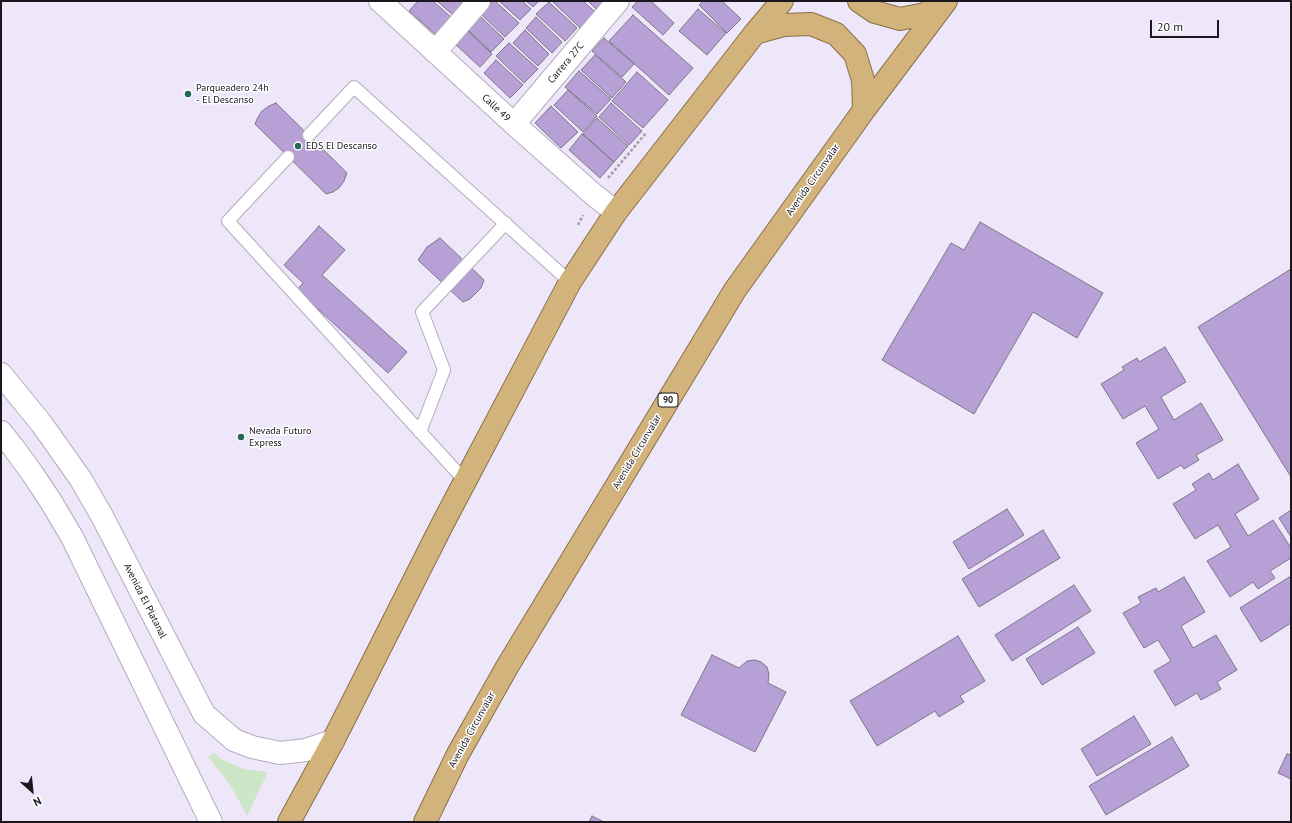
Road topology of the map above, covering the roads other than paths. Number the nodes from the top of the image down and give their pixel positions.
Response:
1 (380, 1) edge
2 (479, 1) edge
3 (618, 1) edge
4 (782, 1) edge
5 (859, 1) edge
6 (946, 1) edge
7 (755, 33) junction
8 (435, 52) junction
9 (864, 110) junction
10 (514, 124) junction
11 (309, 135) dead end
12 (288, 157) dead end
13 (616, 212) junction
14 (506, 223) junction
15 (570, 282) junction
16 (1, 374) edge
17 (1, 432) edge
18 (420, 432) junction
19 (466, 482) junction
20 (333, 742) junction
21 (211, 822) edge
22 (289, 822) edge
23 (425, 822) edge

1 - 8 main road, Calle 49
2 - 8 main road
3 - 10 main road, Carrera 27C
4 - 7 highway
5 - 6 highway
6 - 9 highway, Avenida Circunvalar / 90
7 - 9 highway
7 - 13 highway
8 - 10 main road, Calle 49
9 - 23 highway, Avenida Circunvalar / 90
10 - 13 main road, Calle 49
11 - 14 lane
12 - 18 lane
13 - 15 highway
14 - 15 lane
14 - 18 lane
15 - 19 highway
16 - 20 main road, Avenida El Platanal
17 - 21 main road
18 - 19 lane
19 - 20 highway
20 - 22 highway

